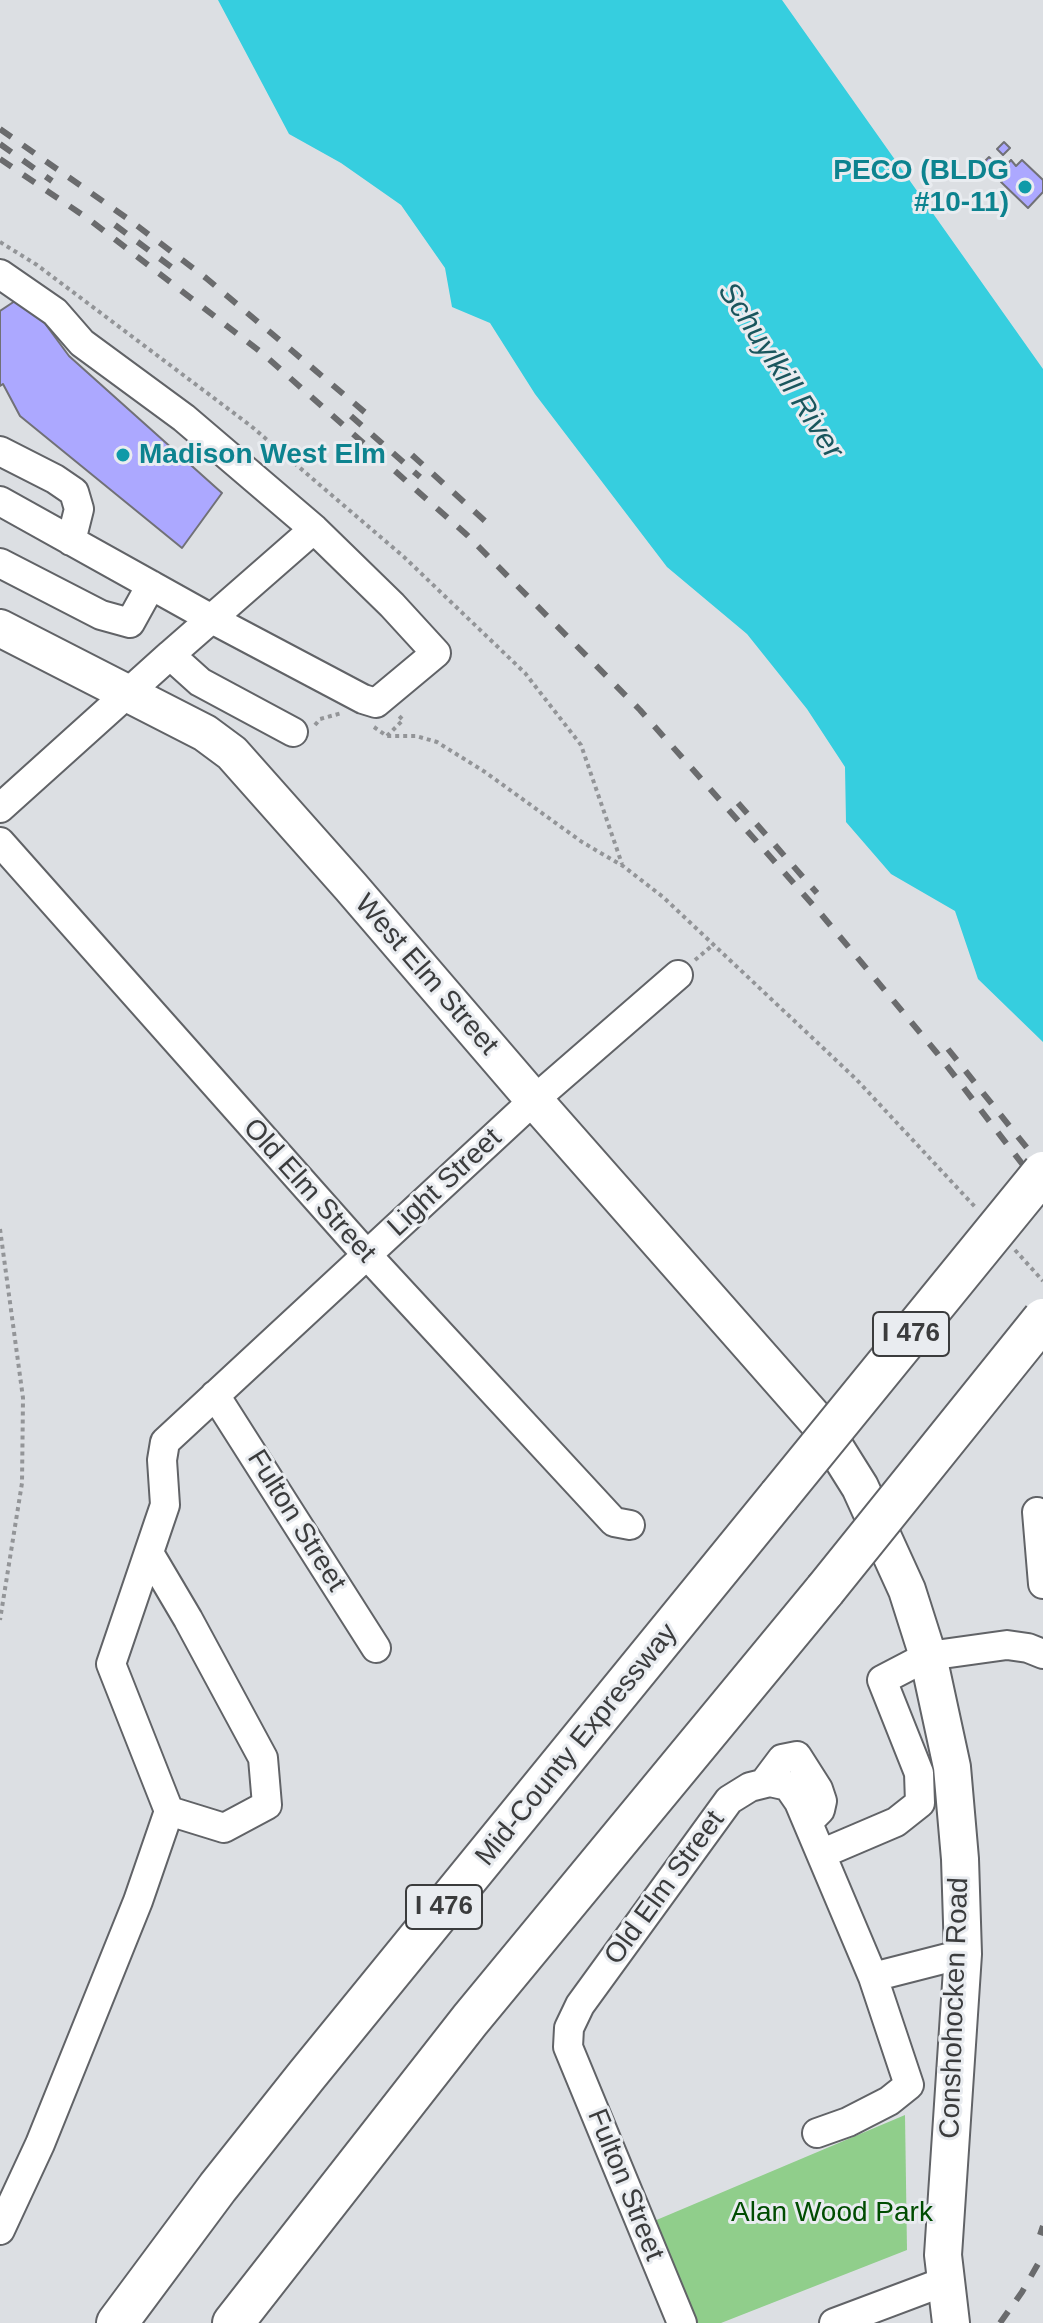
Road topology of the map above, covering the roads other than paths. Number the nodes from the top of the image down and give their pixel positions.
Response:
1 (0, 274) edge
2 (0, 451) edge
3 (0, 501) edge
4 (314, 529) junction
5 (71, 541) junction
6 (0, 563) edge
7 (151, 585) junction
8 (210, 618) junction
9 (0, 628) edge
10 (170, 655) junction
11 (127, 693) junction
12 (293, 732) dead end
13 (0, 808) edge
14 (0, 842) edge
15 (678, 975) dead end
16 (534, 1100) junction
17 (1043, 1172) edge
18 (367, 1255) junction
19 (1043, 1319) edge
20 (215, 1395) junction
21 (794, 1395) joint
22 (1037, 1512) dead end
23 (630, 1525) dead end
24 (149, 1553) junction
25 (1043, 1584) edge
26 (376, 1648) dead end
27 (1043, 1654) edge
28 (928, 1656) junction
29 (169, 1811) junction
30 (821, 1854) junction
31 (963, 1954) junction
32 (873, 1977) junction
33 (568, 2047) joint
34 (817, 2133) dead end
35 (0, 2230) edge
36 (946, 2281) junction
37 (117, 2323) edge
38 (233, 2323) edge
39 (682, 2323) edge
40 (834, 2323) edge
41 (951, 2323) edge

1 - 4 street
2 - 5 street
3 - 5 street
4 - 8 street
4 - 8 street
5 - 7 street
6 - 7 street
7 - 8 street
8 - 10 street
9 - 11 main road, West Elm Street
10 - 11 street
10 - 12 street
11 - 13 street
11 - 16 main road, West Elm Street
14 - 18 street, Old Elm Street
15 - 16 street, Light Street
16 - 18 street, Light Street
16 - 21 main road, West Elm Street
17 - 37 highway, Mid-County Expressway / I 476, bridge
18 - 20 street, Light Street
18 - 23 street, Old Elm Street
19 - 38 highway, bridge
20 - 24 street, Light Street
20 - 26 street, Fulton Street
21 - 28 main road, Conshohocken Road
22 - 25 street
24 - 29 street, Light Street
24 - 29 street
27 - 28 street
28 - 30 street
28 - 31 main road, Conshohocken Road
29 - 35 street
30 - 32 street, Old Elm Street
30 - 33 street, Old Elm Street
31 - 32 street
31 - 36 main road, Conshohocken Road
32 - 34 street, Old Elm Street
33 - 39 street, Fulton Street
36 - 40 street
36 - 41 main road, Conshohocken Road

